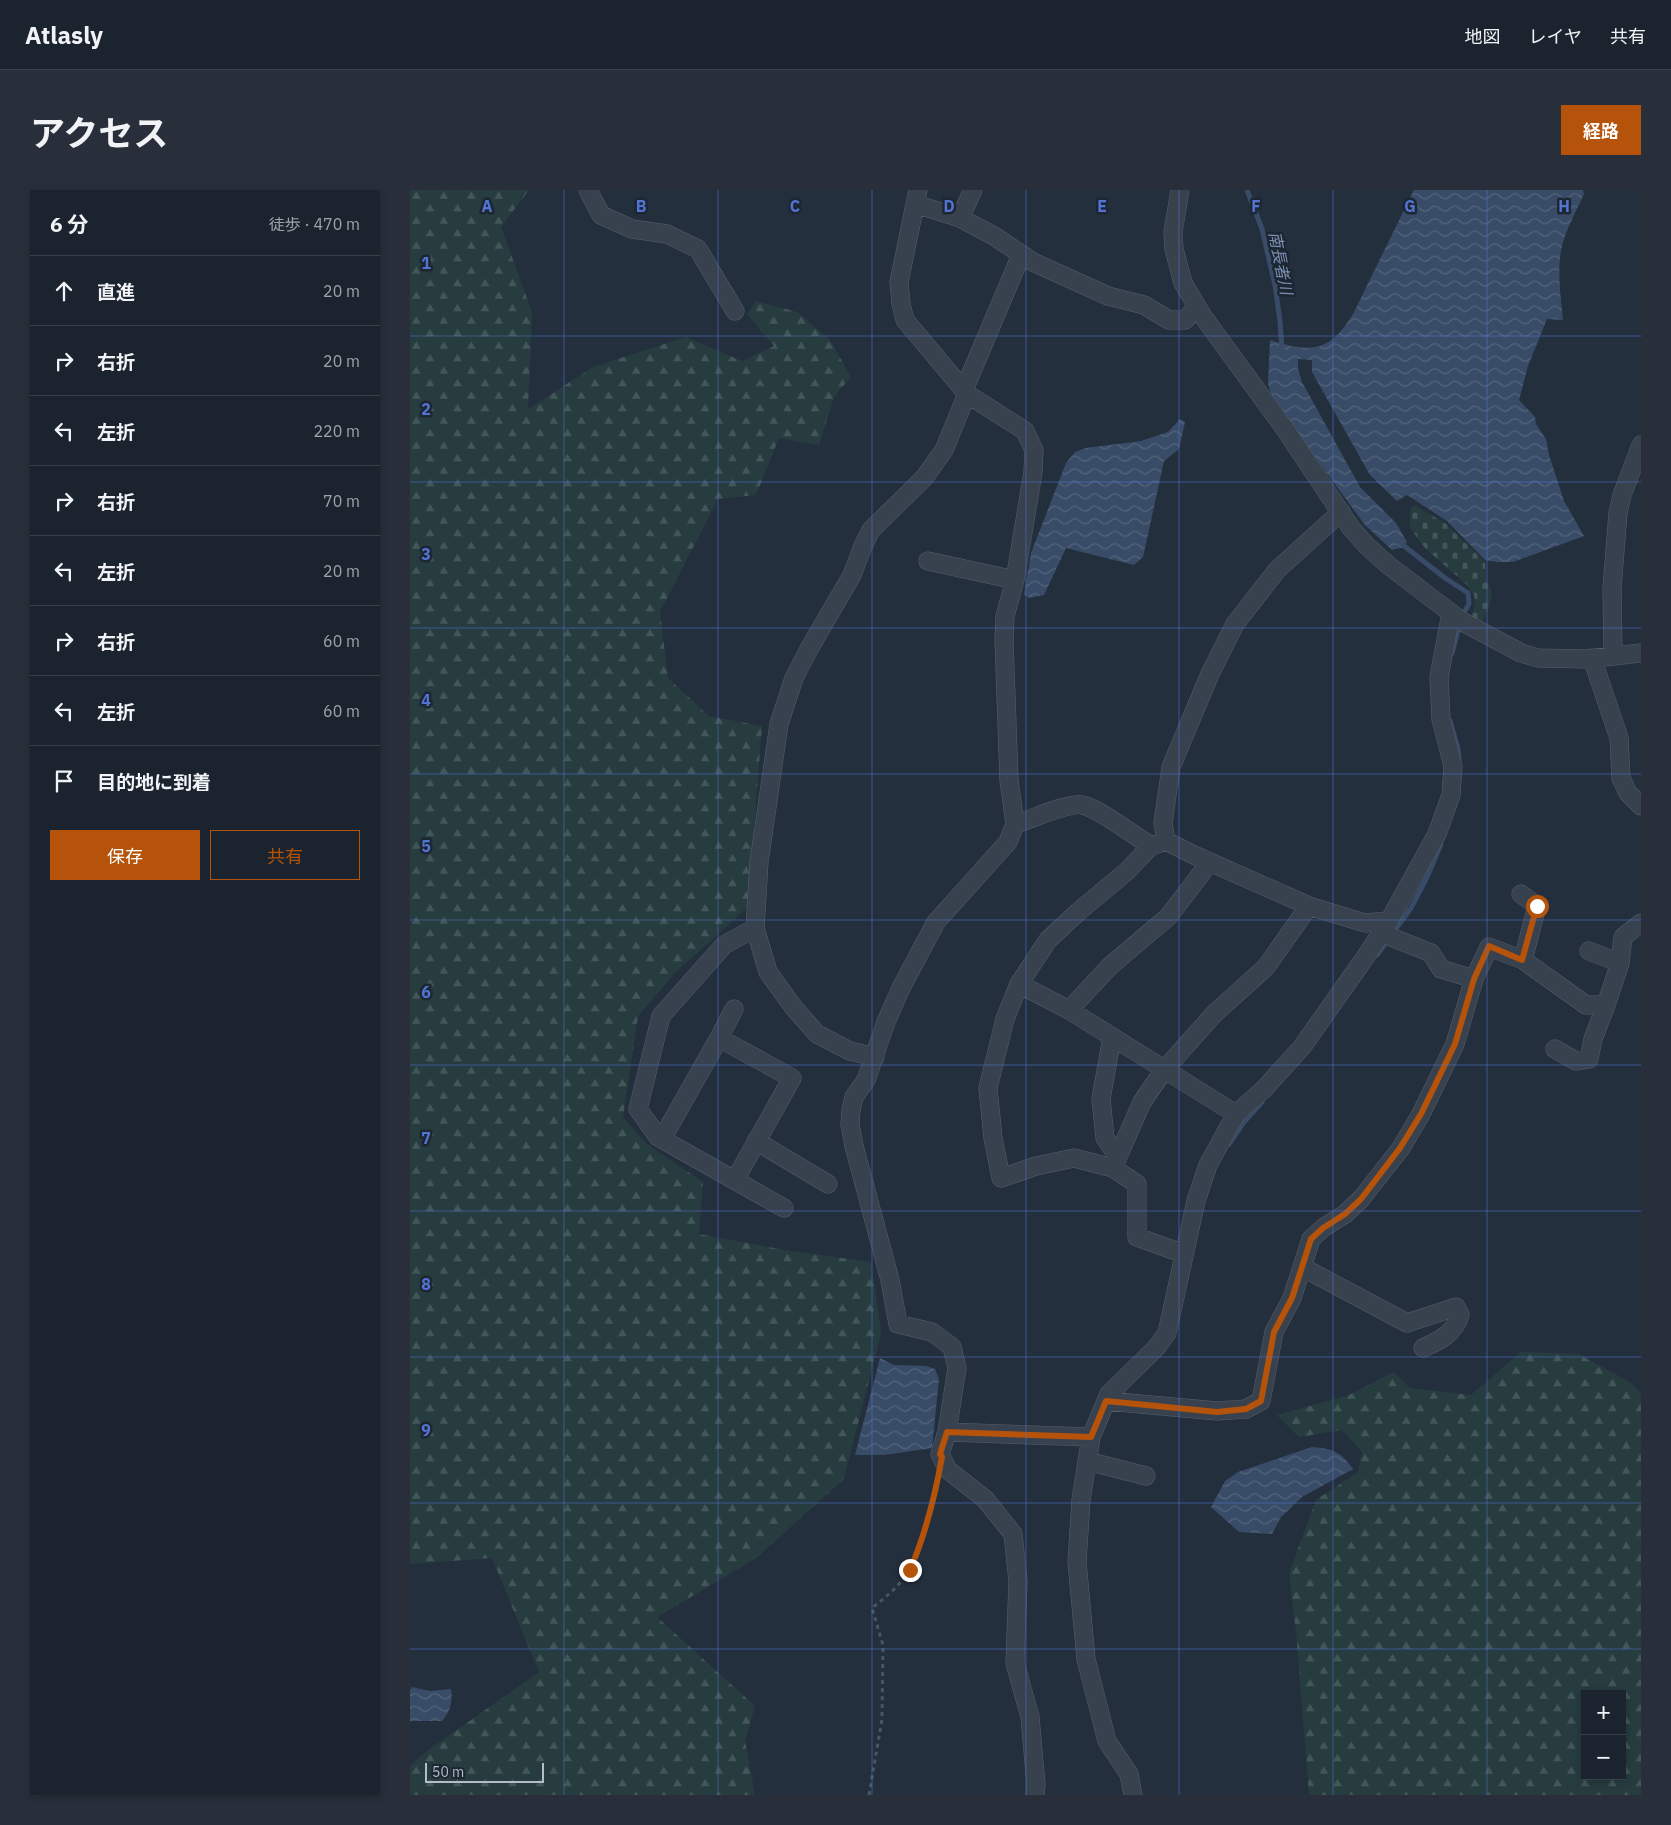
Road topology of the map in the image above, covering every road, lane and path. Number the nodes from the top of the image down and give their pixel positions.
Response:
1 (588, 190) edge
2 (973, 190) edge
3 (1180, 190) edge
4 (916, 197) edge
5 (960, 218) junction
6 (1021, 254) junction
7 (1197, 307) junction
8 (735, 311) dead end
9 (966, 392) junction
10 (1641, 445) edge
11 (1341, 512) junction
12 (928, 561) dead end
13 (1015, 580) junction
14 (1451, 613) junction
15 (1641, 652) edge
16 (1613, 655) junction
17 (1592, 658) junction
18 (1641, 806) edge
19 (1015, 824) junction
20 (1159, 844) junction
21 (1210, 862) junction
22 (1521, 894) dead end
23 (1309, 906) junction
24 (1641, 923) edge
25 (1385, 927) junction
26 (755, 928) junction
27 (1589, 951) dead end
28 (1522, 960) junction
29 (1620, 963) junction
30 (1474, 979) junction
31 (1019, 984) junction
32 (1606, 1005) junction
33 (734, 1009) dead end
34 (1069, 1010) junction
35 (1112, 1037) junction
36 (719, 1038) junction
37 (1555, 1049) dead end
38 (875, 1058) junction
39 (1164, 1070) junction
40 (1236, 1114) junction
41 (662, 1139) junction
42 (756, 1141) junction
43 (1116, 1162) junction
44 (734, 1180) junction
45 (828, 1184) dead end
46 (784, 1208) dead end
47 (1184, 1254) junction
48 (1302, 1267) junction
49 (1422, 1348) dead end
50 (1106, 1401) junction
51 (947, 1432) junction
52 (1091, 1437) junction
53 (942, 1457) junction
54 (1087, 1461) junction
55 (1146, 1476) dead end
56 (869, 1795) edge
57 (1035, 1795) edge
58 (1133, 1795) edge

1 - 8 street
2 - 5 street
3 - 7 street
4 - 5 street
4 - 9 street
5 - 6 street
6 - 7 street
6 - 9 street
7 - 11 street
9 - 13 street
9 - 26 street
10 - 16 street
11 - 14 street
11 - 20 street
12 - 13 street
13 - 19 street
14 - 17 street
14 - 25 street
15 - 16 street
16 - 17 street
17 - 18 street
19 - 20 street
19 - 38 street
20 - 21 street
20 - 31 street
21 - 23 street
21 - 34 street
22 - 28 street
23 - 25 street
23 - 39 street
24 - 29 street
25 - 30 street
25 - 40 street
26 - 38 street
26 - 41 street
27 - 29 street
28 - 30 street
28 - 32 street
29 - 32 street
30 - 48 street
31 - 34 street
31 - 43 street
32 - 37 street
33 - 36 street
34 - 35 street
35 - 39 street
35 - 43 street
36 - 41 street
36 - 42 street
38 - 51 street
39 - 40 street
39 - 43 street
40 - 47 street
41 - 44 street
42 - 44 street
42 - 45 street
43 - 47 street
44 - 46 street
47 - 50 street
48 - 49 street
48 - 50 street
50 - 52 street
51 - 52 street
51 - 53 street
52 - 54 street
53 - 56 path
53 - 57 street
54 - 55 street
54 - 58 street

